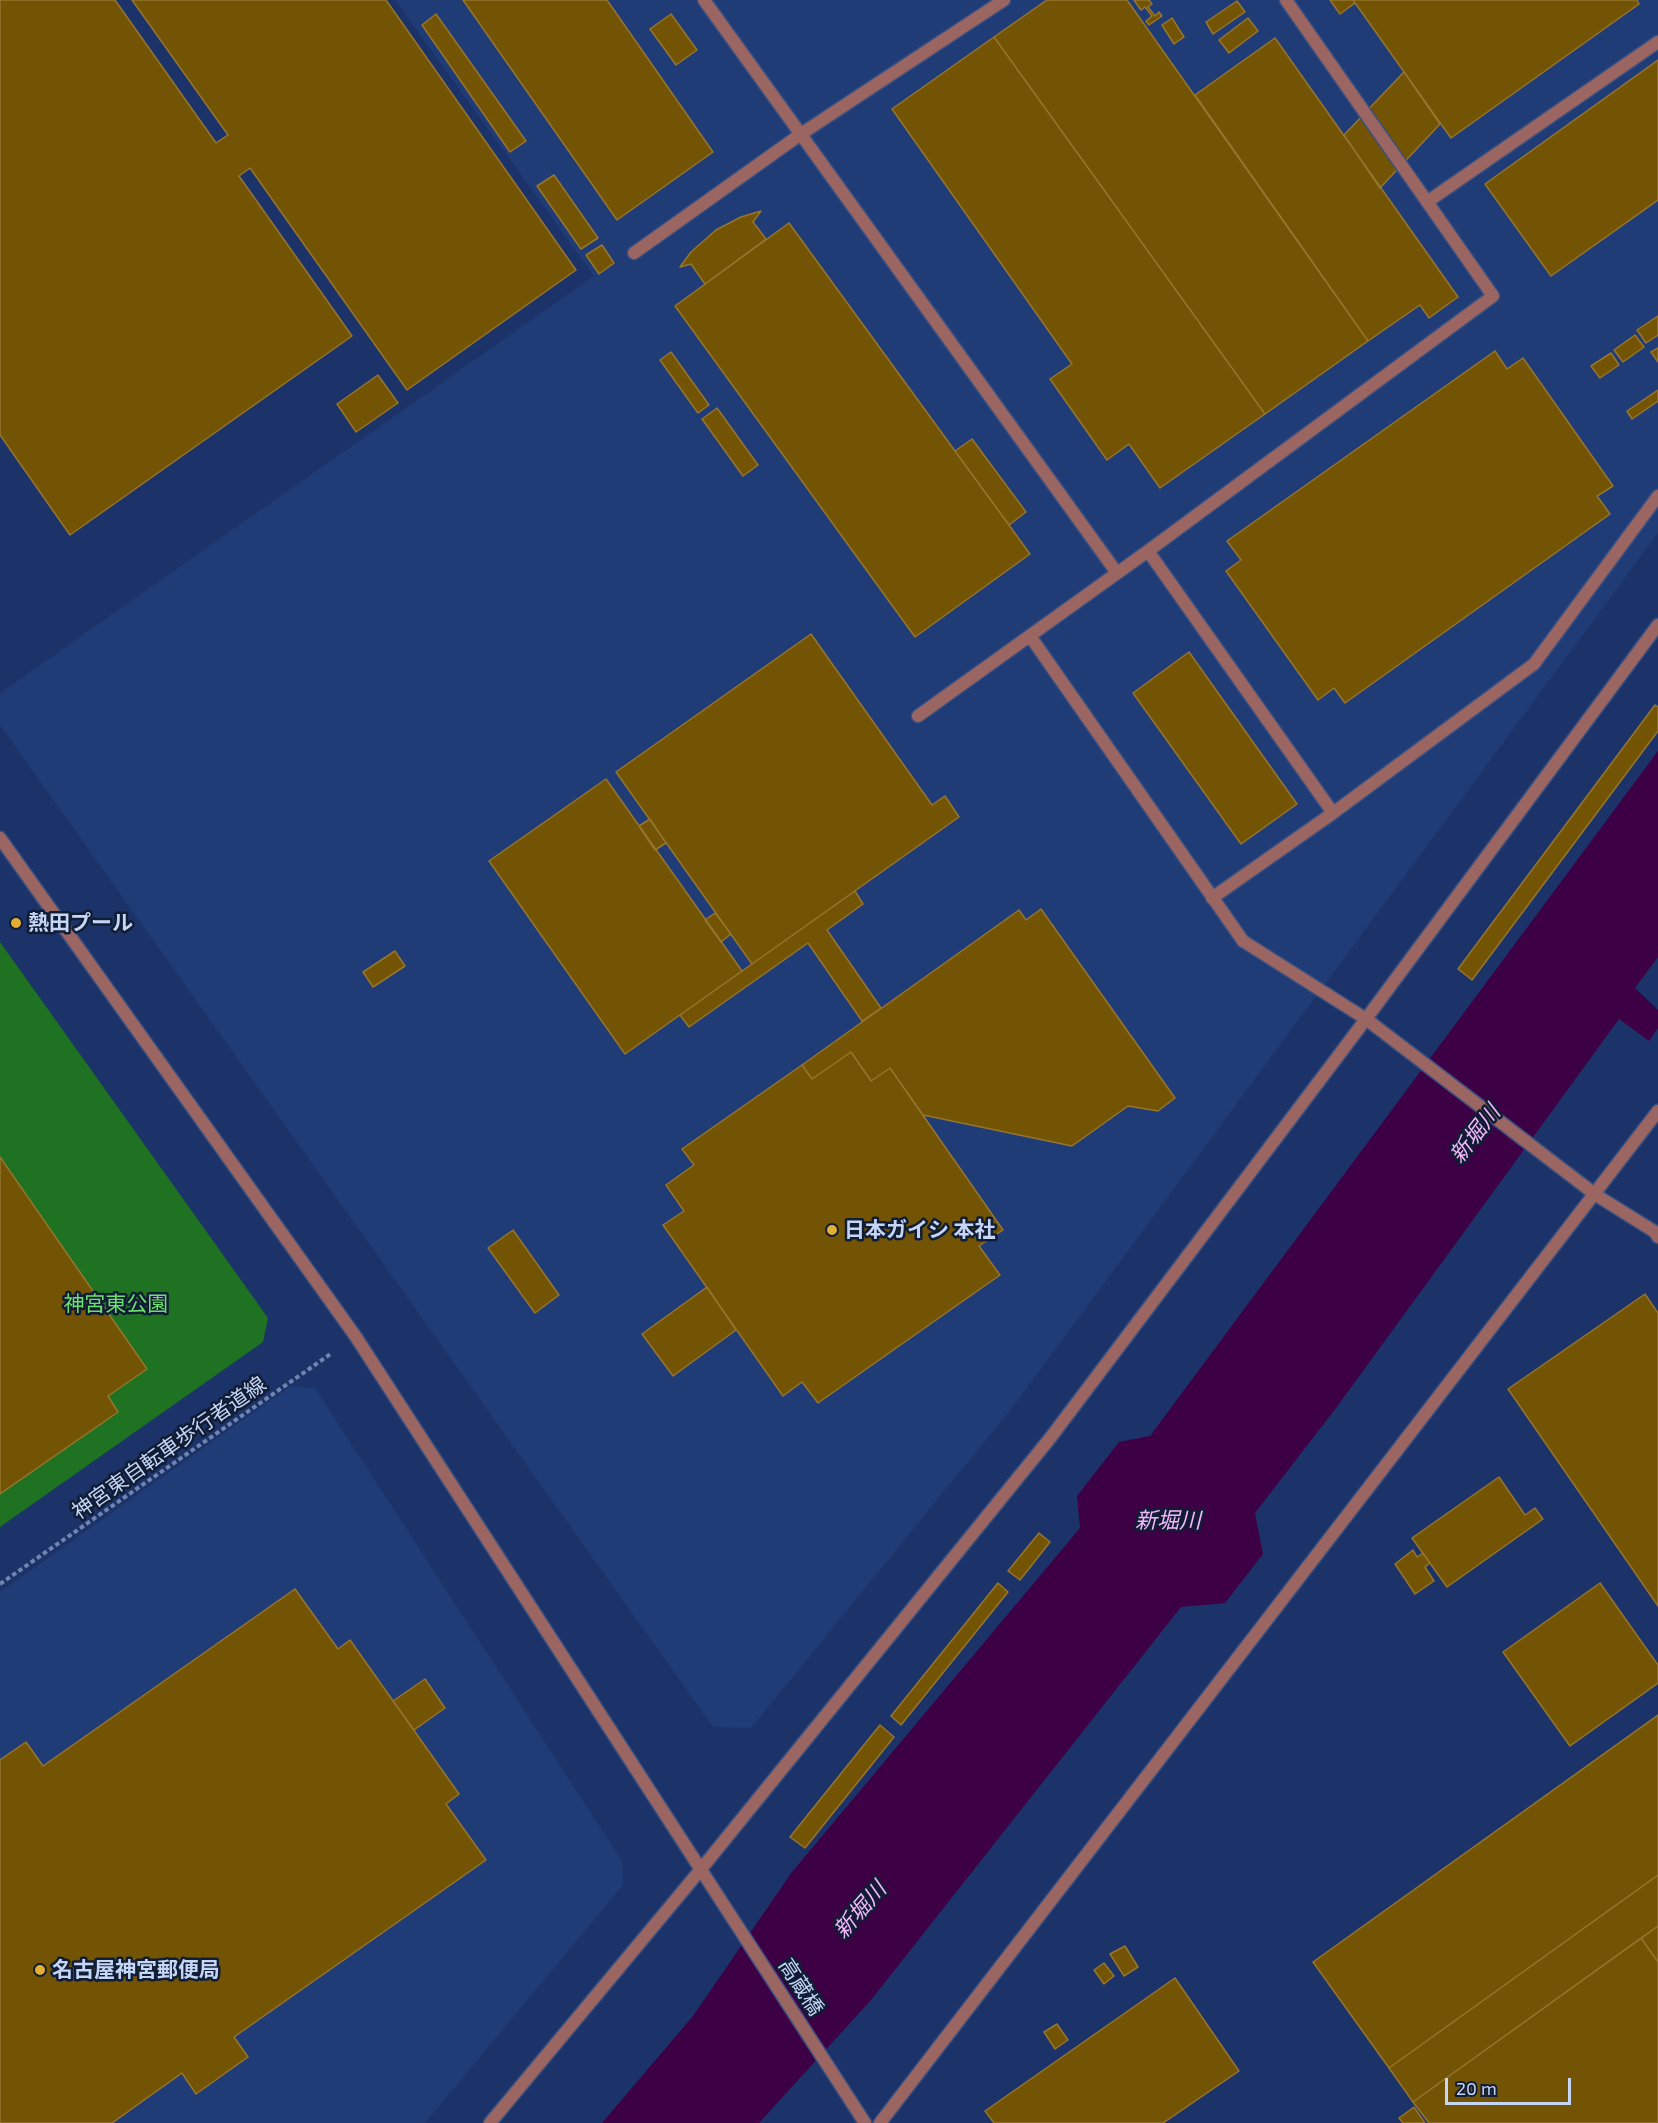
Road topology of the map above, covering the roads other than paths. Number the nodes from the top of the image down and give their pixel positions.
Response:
1 (704, 0) edge
2 (1004, 0) edge
3 (1286, 0) edge
4 (1658, 42) edge
5 (801, 134) junction
6 (1427, 202) junction
7 (634, 253) dead end
8 (1658, 496) edge
9 (1148, 551) junction
10 (1117, 573) junction
11 (1658, 625) edge
12 (1030, 636) junction
13 (918, 716) dead end
14 (1333, 813) junction
15 (0, 838) edge
16 (1212, 898) junction
17 (1366, 1019) junction
18 (1658, 1111) edge
19 (1596, 1195) junction
20 (1658, 1237) edge
21 (702, 1868) junction
22 (490, 2123) edge
23 (865, 2123) edge
24 (880, 2123) edge

1 - 5 street
2 - 5 street
3 - 6 street
4 - 6 street
5 - 7 street
5 - 10 street
6 - 9 street
8 - 14 street
9 - 10 street
9 - 14 street
10 - 12 street
11 - 17 street
12 - 13 street
12 - 16 street
14 - 16 street
15 - 21 street, 高蔵橋
16 - 17 street
17 - 19 street
17 - 21 street
18 - 19 street
19 - 20 street
19 - 24 street
21 - 22 street
21 - 23 street, 高蔵橋

